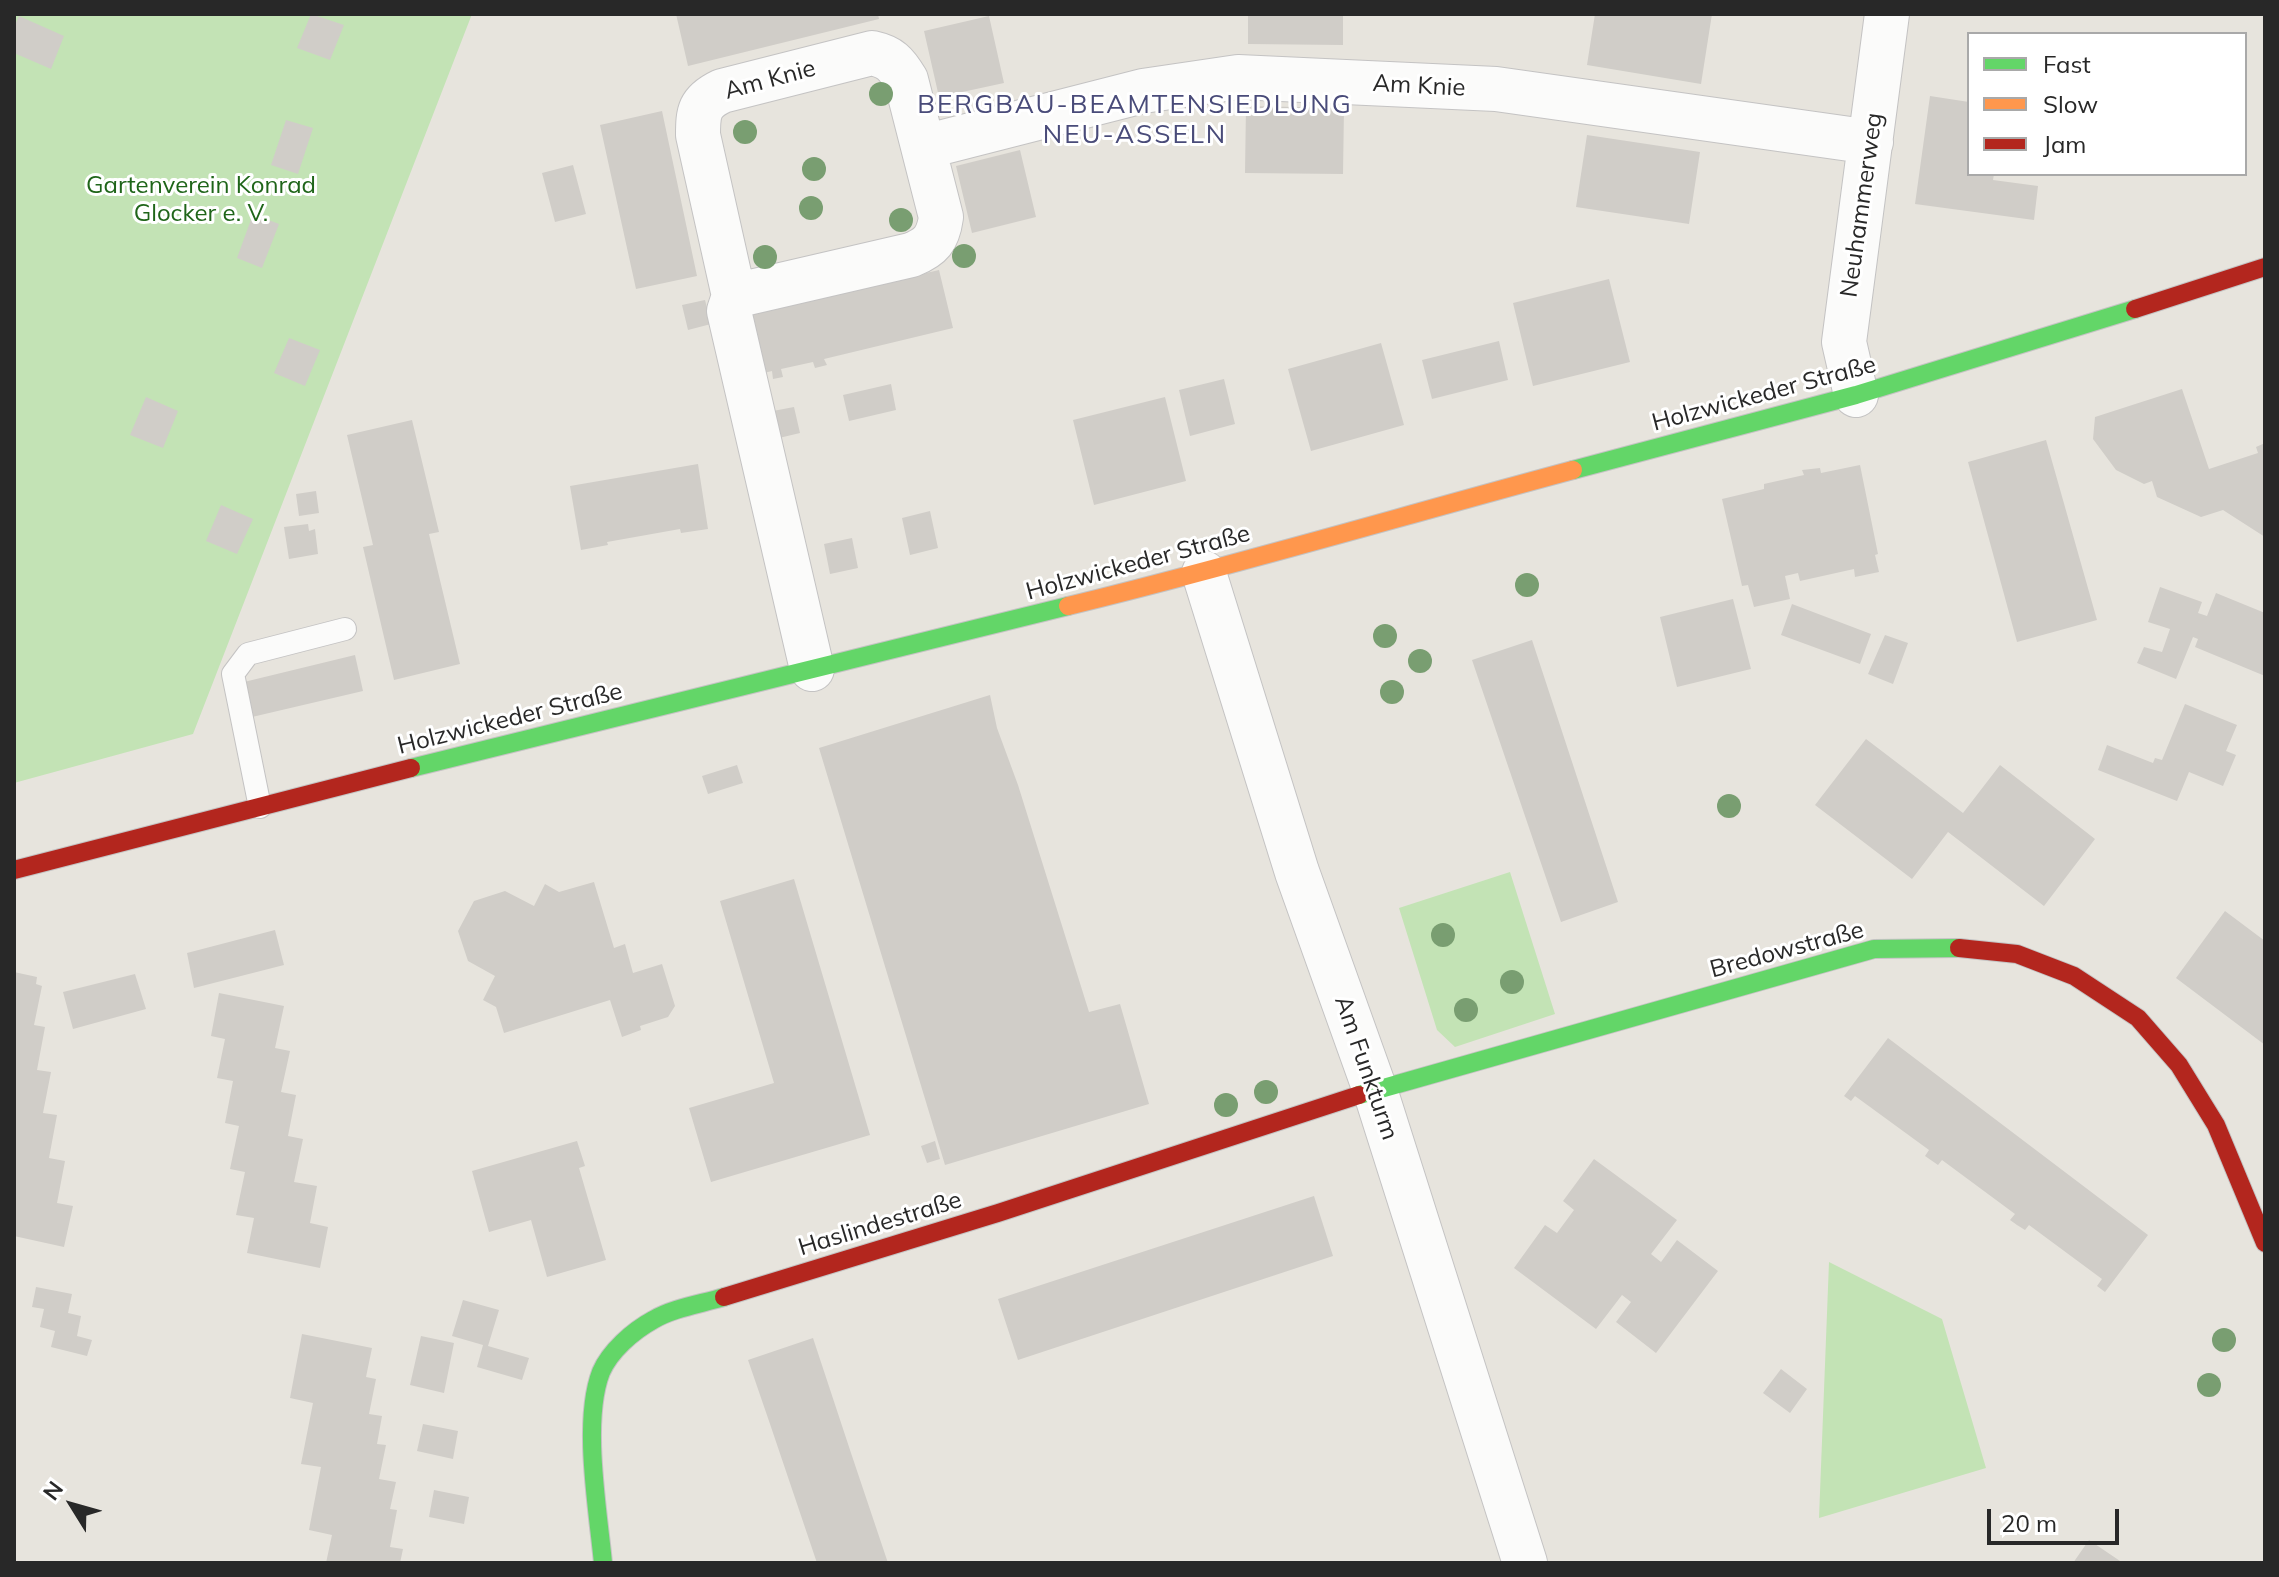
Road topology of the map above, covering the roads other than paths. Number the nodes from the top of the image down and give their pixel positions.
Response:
1 (1887, 14) edge
2 (1871, 142) junction
3 (924, 147) junction
4 (2265, 267) edge
5 (734, 296) junction
6 (1856, 395) junction
7 (1204, 573) junction
8 (345, 629) dead end
9 (812, 669) junction
10 (260, 807) junction
11 (14, 870) edge
12 (1375, 1090) junction
13 (2265, 1243) edge
14 (603, 1563) edge
15 (1525, 1563) edge

1 - 2 street, Neuhammerweg
2 - 3 street, Am Knie
2 - 6 street, Neuhammerweg
3 - 5 street, Am Knie
3 - 5 street, Am Knie
4 - 6 main road, Holzwickeder Straße
5 - 9 street, Am Knie
6 - 7 main road, Holzwickeder Straße
7 - 9 main road, Holzwickeder Straße
7 - 12 street, Am Funkturm
8 - 10 lane
9 - 10 main road, Holzwickeder Straße
10 - 11 main road, Holzwickeder Straße
12 - 13 main road, Bredowstraße
12 - 14 main road, Haslindestraße
12 - 15 street, Am Funkturm

